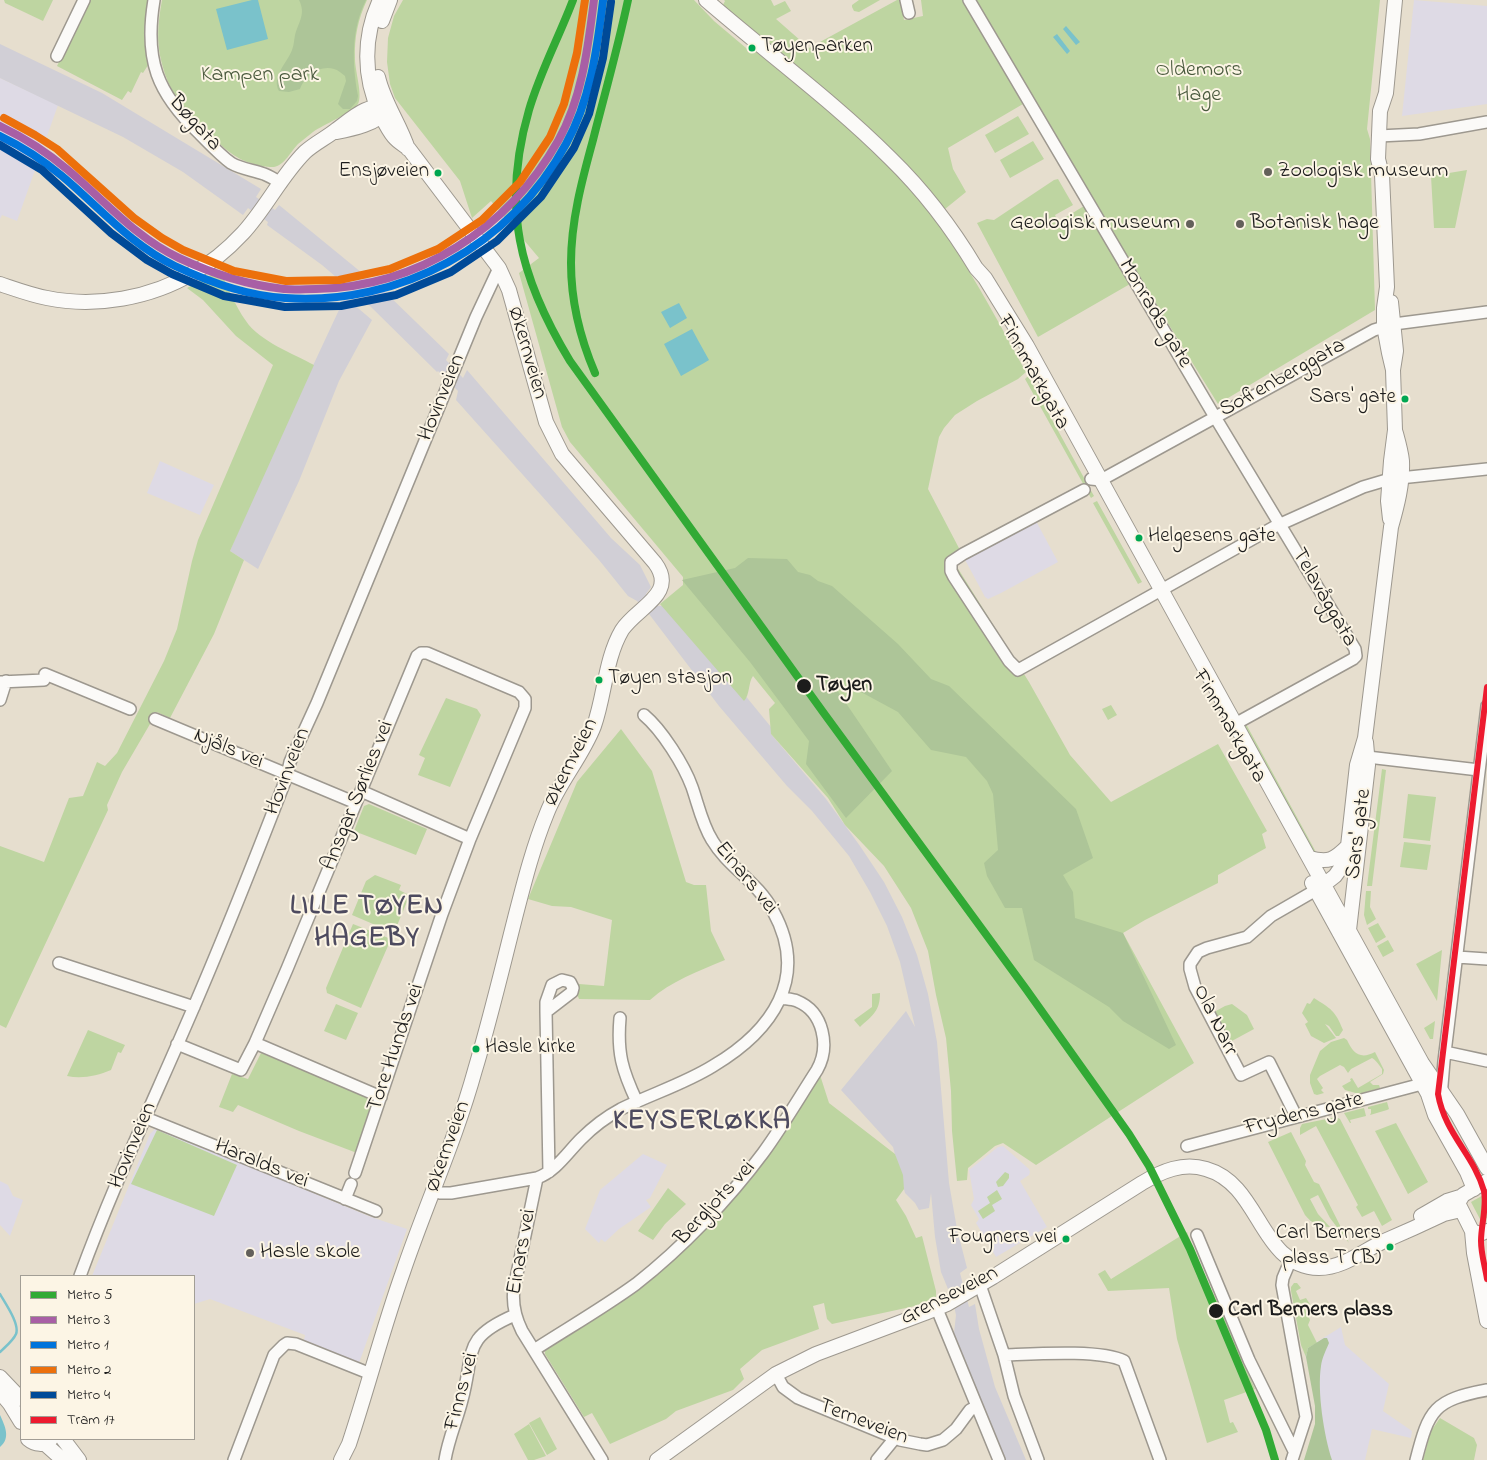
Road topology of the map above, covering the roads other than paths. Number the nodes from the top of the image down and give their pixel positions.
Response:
1 (84, 0) edge
2 (154, 0) edge
3 (380, 0) edge
4 (390, 0) edge
5 (706, 0) edge
6 (906, 0) edge
7 (969, 0) edge
8 (1395, 0) edge
9 (909, 13) dead end
10 (58, 56) dead end
11 (383, 110) junction
12 (1487, 122) edge
13 (1383, 136) junction
14 (281, 183) junction
15 (499, 268) junction
16 (976, 268) junction
17 (0, 284) edge
18 (1487, 312) edge
19 (1389, 325) junction
20 (1215, 417) junction
21 (1487, 469) edge
22 (1395, 478) junction
23 (1092, 483) junction
24 (1280, 524) junction
25 (1158, 592) junction
26 (421, 653) joint
27 (3, 682) edge
28 (0, 700) edge
29 (1487, 706) edge
30 (130, 709) dead end
31 (644, 715) dead end
32 (154, 719) dead end
33 (1235, 724) junction
34 (1364, 757) junction
35 (1479, 770) junction
36 (287, 776) junction
37 (361, 791) junction
38 (356, 803) junction
39 (470, 839) junction
40 (1348, 846) junction
41 (1309, 858) junction
42 (1320, 888) junction
43 (1349, 930) junction
44 (1456, 957) junction
45 (1487, 959) edge
46 (59, 963) dead end
47 (781, 998) junction
48 (194, 1007) junction
49 (546, 1012) dead end
50 (620, 1018) dead end
51 (255, 1043) junction
52 (177, 1044) junction
53 (1445, 1052) junction
54 (1487, 1061) edge
55 (1422, 1084) junction
56 (381, 1097) junction
57 (1440, 1097) junction
58 (637, 1102) junction
59 (1296, 1116) junction
60 (146, 1118) junction
61 (1439, 1121) junction
62 (1187, 1146) dead end
63 (1487, 1168) edge
64 (549, 1172) junction
65 (355, 1173) dead end
66 (537, 1178) junction
67 (1487, 1181) edge
68 (351, 1184) dead end
69 (1474, 1189) junction
70 (433, 1191) junction
71 (345, 1199) junction
72 (1460, 1204) junction
73 (376, 1211) dead end
74 (1481, 1232) edge
75 (1198, 1235) dead end
76 (1291, 1259) junction
77 (80, 1275) edge
78 (980, 1285) junction
79 (937, 1309) junction
80 (516, 1315) junction
81 (1487, 1321) edge
82 (534, 1350) junction
83 (1004, 1355) junction
84 (371, 1374) junction
85 (776, 1374) junction
86 (0, 1377) edge
87 (1487, 1390) edge
88 (0, 1392) edge
89 (20, 1397) edge
90 (976, 1407) junction
91 (20, 1420) edge
92 (895, 1438) junction
93 (29, 1440) edge
94 (64, 1440) edge
95 (48, 1441) edge
96 (349, 1444) junction
97 (1293, 1456) edge
98 (63, 1460) edge
99 (79, 1460) edge
100 (234, 1460) edge
101 (341, 1460) edge
102 (347, 1460) edge
103 (445, 1460) edge
104 (602, 1460) edge
105 (657, 1460) edge
106 (876, 1460) edge
107 (998, 1460) edge
108 (1038, 1460) edge
109 (1160, 1460) edge
110 (1416, 1460) edge

1 - 10 street
2 - 14 street, Bøgata
3 - 11 main road, Økernveien
4 - 11 main road, Økernveien
5 - 16 main road, Finnmarkgata
6 - 9 street
7 - 20 street, Monrads gate
8 - 13 main road, Sars' gate
11 - 14 main road
11 - 15 main road, Økernveien
12 - 13 street
13 - 19 main road, Sars' gate
14 - 17 main road
15 - 36 street, Hovinveien
15 - 70 main road, Økernveien
16 - 23 main road, Finnmarkgata
16 - 23 main road, Finnmarkgata
18 - 19 street, Sofienberggata
19 - 20 street, Sofienberggata
19 - 22 main road, Sars' gate
20 - 23 street, Sofienberggata
20 - 24 street, Monrads gate
21 - 22 street
22 - 24 street
22 - 34 main road, Sars' gate
23 - 25 main road, Finnmarkgata
23 - 25 street, Sofienberggata
24 - 25 street
24 - 33 street, Telavåggata
25 - 33 main road, Finnmarkgata
25 - 42 main road, Finnmarkgata
26 - 37 street, Ansgar Sørlies vei
26 - 39 street, Tore Hunds vei
27 - 28 street
27 - 30 street
29 - 35 street
31 - 47 street, Einars vei
32 - 36 street, Njåls vei
33 - 41 main road, Finnmarkgata
34 - 35 street
34 - 40 main road, Sars' gate
34 - 43 main road, Sars' gate
35 - 44 street
36 - 38 street, Njåls vei
36 - 48 street, Hovinveien
37 - 38 street, Ansgar Sørlies vei
37 - 39 street
38 - 51 street, Ansgar Sørlies vei
39 - 56 street, Tore Hunds vei
40 - 41 main road, Sars' gate
40 - 42 main road, Sars' gate
41 - 42 main road, Finnmarkgata
42 - 43 main road, Finnmarkgata
42 - 55 main road, Finnmarkgata
42 - 59 street, Ola Narr
43 - 57 main road, Finnmarkgata
44 - 45 street
44 - 53 street
46 - 48 street
47 - 58 street, Einars vei
47 - 82 street, Bergljots vei
48 - 52 street, Hovinveien
49 - 64 street
50 - 58 street
51 - 52 street, Ansgar Sørlies vei
51 - 56 street
52 - 60 street, Hovinveien
53 - 54 street
53 - 57 street
55 - 59 street, Frydens gate
55 - 61 main road, Finnmarkgata
56 - 65 street, Tore Hunds vei
57 - 61 street
57 - 63 main road, Finnmarkgata
58 - 64 street, Einars vei
59 - 62 street, Frydens gate
60 - 71 street, Haralds vei
60 - 77 street, Hovinveien
61 - 69 main road, Finnmarkgata
64 - 66 street, Einars vei
66 - 70 street
66 - 80 street, Einars vei
67 - 69 main road
68 - 71 street
69 - 72 main road
70 - 84 main road, Økernveien
71 - 73 street, Haralds vei
72 - 74 main road
72 - 76 main road, Grenseveien
74 - 81 main road
75 - 97 street
76 - 78 main road, Grenseveien
76 - 97 street
78 - 79 main road, Grenseveien
78 - 83 street
79 - 85 main road, Grenseveien
79 - 90 street
80 - 82 street, Einars vei
80 - 103 street, Finns vei
82 - 104 street, Einars vei
83 - 108 street
83 - 109 street
84 - 96 main road, Økernveien
84 - 100 street
85 - 92 street, Terneveien
85 - 105 main road, Grenseveien
86 - 89 main road
87 - 110 street
88 - 91 main road
90 - 92 street, Terneveien
90 - 107 street
92 - 106 street
93 - 95 main road
94 - 99 main road
95 - 98 main road
96 - 101 main road, Økernveien
96 - 102 main road, Økernveien

